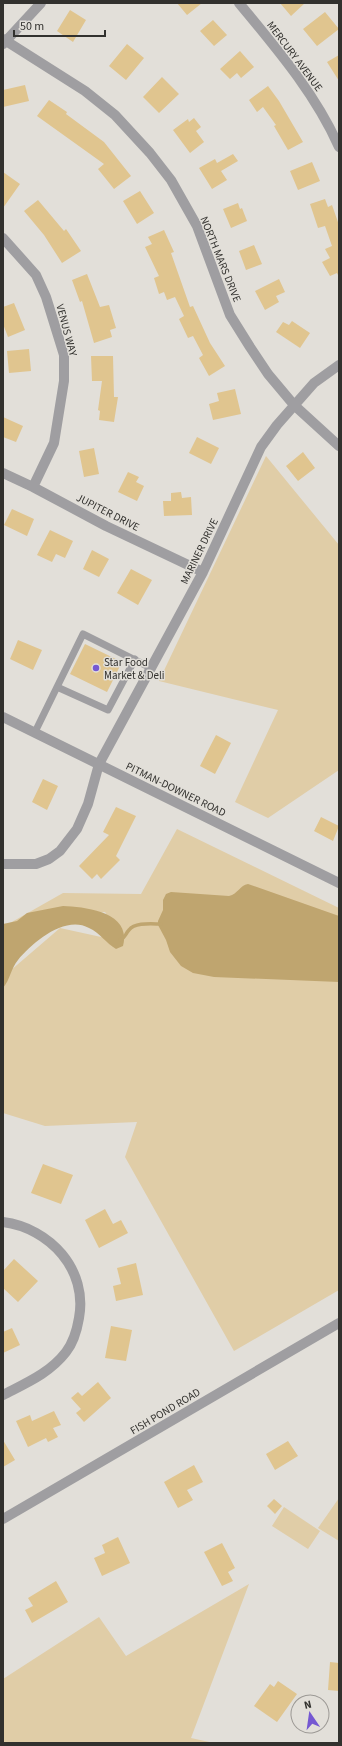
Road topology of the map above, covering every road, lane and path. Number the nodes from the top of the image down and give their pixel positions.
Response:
1 (41, 3) edge
2 (239, 3) edge
3 (4, 41) edge
4 (339, 147) edge
5 (3, 238) edge
6 (339, 365) edge
7 (294, 405) junction
8 (339, 446) edge
9 (3, 473) edge
10 (33, 487) junction
11 (203, 572) junction
12 (135, 659) junction
13 (151, 668) junction
14 (57, 687) junction
15 (3, 717) edge
16 (35, 732) junction
17 (99, 764) junction
18 (3, 864) edge
19 (339, 883) edge
20 (3, 1222) edge
21 (339, 1323) edge
22 (3, 1395) edge
23 (3, 1519) edge

1 - 3 street
2 - 4 street, MERCURY AVENUE
3 - 7 street, NORTH MARS DRIVE
5 - 10 street, VENUS WAY
6 - 7 street, MARINER DRIVE
7 - 8 street, NORTH MARS DRIVE
7 - 11 street, MARINER DRIVE
9 - 10 street, JUPITER DRIVE
10 - 11 street, JUPITER DRIVE
11 - 13 street, MARINER DRIVE
12 - 13 lane
12 - 14 lane
12 - 14 lane
13 - 17 street, MARINER DRIVE
14 - 16 lane
15 - 16 street, PITMAN-DOWNER ROAD
16 - 17 street, PITMAN-DOWNER ROAD
17 - 18 street, MARINER DRIVE
17 - 19 street, PITMAN-DOWNER ROAD
20 - 22 street
21 - 23 street, FISH POND ROAD

